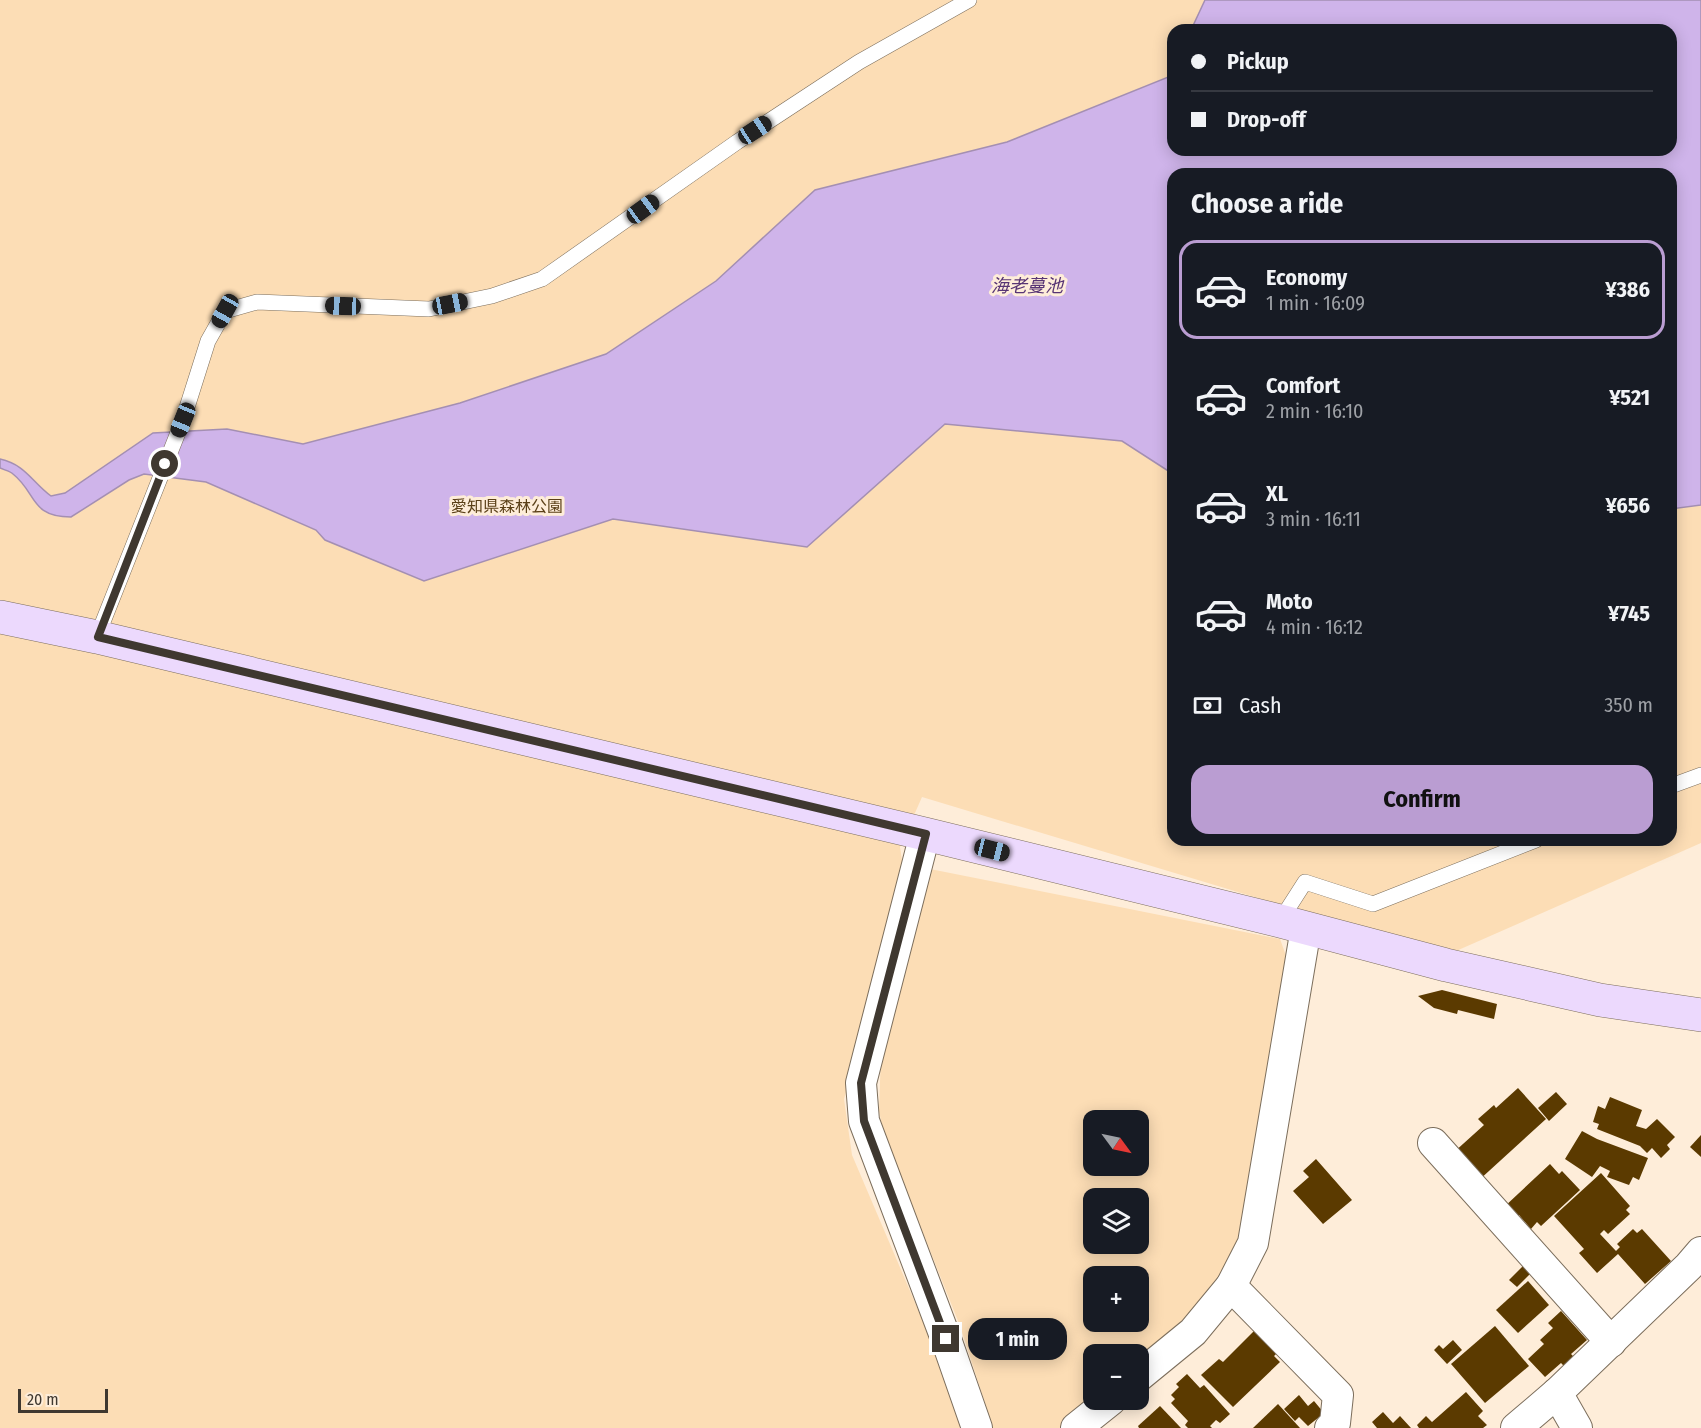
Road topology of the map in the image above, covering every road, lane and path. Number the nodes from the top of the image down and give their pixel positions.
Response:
1 (969, 0) edge
2 (0, 617) edge
3 (98, 637) junction
4 (1701, 775) edge
5 (1677, 784) edge
6 (926, 834) junction
7 (1521, 846) edge
8 (1293, 924) junction
9 (1701, 1015) edge
10 (1432, 1143) dead end
11 (1701, 1252) edge
12 (1231, 1286) junction
13 (1611, 1342) junction
14 (1149, 1368) edge
15 (1557, 1393) junction
16 (1098, 1410) edge
17 (977, 1428) edge
18 (1076, 1428) edge
19 (1330, 1428) edge
20 (1516, 1428) edge
21 (1576, 1428) edge

1 - 3 lane
2 - 3 street
3 - 6 street
4 - 5 lane
6 - 8 street
6 - 17 street
7 - 8 lane
8 - 9 street
8 - 12 street
10 - 13 street
11 - 13 street
12 - 14 street
12 - 19 street
13 - 15 street
15 - 20 street
15 - 21 street
16 - 18 street

